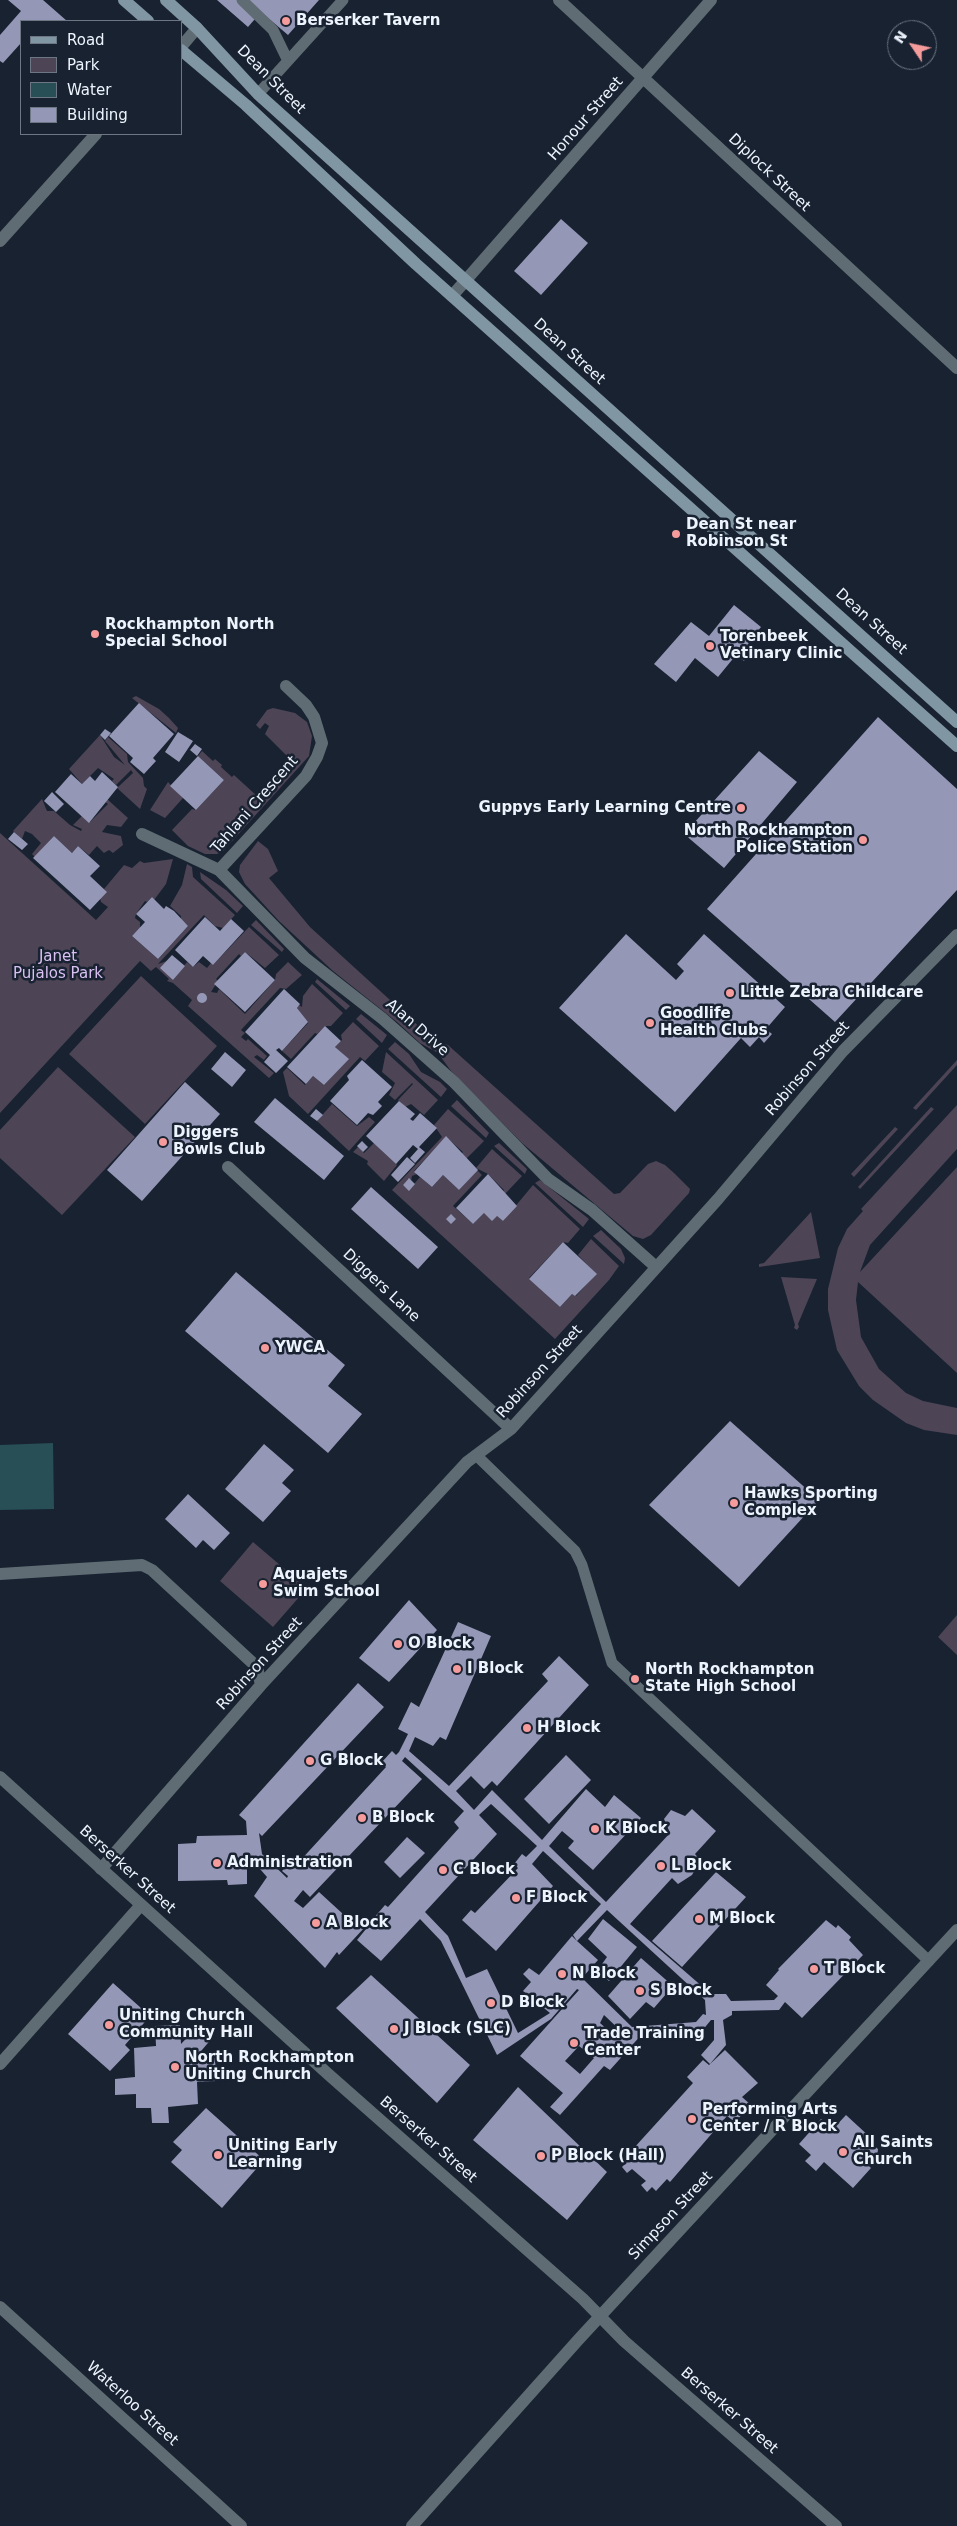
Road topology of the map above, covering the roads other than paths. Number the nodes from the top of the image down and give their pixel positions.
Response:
1 (124, 0) edge
2 (166, 0) edge
3 (242, 0) edge
4 (343, 0) edge
5 (559, 0) edge
6 (711, 0) edge
7 (147, 20) edge
8 (197, 28) junction
9 (182, 45) edge
10 (182, 51) edge
11 (288, 61) junction
12 (643, 79) junction
13 (258, 94) junction
14 (95, 135) edge
15 (0, 241) edge
16 (466, 280) junction
17 (452, 296) junction
18 (957, 368) edge
19 (286, 686) dead end
20 (957, 722) edge
21 (957, 746) edge
22 (142, 834) dead end
23 (220, 870) junction
24 (957, 935) edge
25 (228, 1167) dead end
26 (656, 1267) junction
27 (511, 1429) junction
28 (476, 1455) junction
29 (0, 1574) edge
30 (262, 1685) junction
31 (0, 1777) edge
32 (101, 1869) junction
33 (141, 1905) junction
34 (957, 1930) edge
35 (929, 1961) junction
36 (0, 2064) edge
37 (0, 2307) edge
38 (600, 2317) junction
39 (241, 2526) edge
40 (412, 2526) edge
41 (836, 2526) edge

1 - 7 main road
2 - 8 main road, Dean Street
3 - 11 lane
4 - 11 lane
5 - 12 street, Diplock Street
6 - 12 street, Honour Street
8 - 9 street
8 - 13 main road, Dean Street
10 - 17 main road
11 - 13 lane
12 - 16 street, Honour Street
12 - 18 street, Diplock Street
13 - 16 main road, Dean Street
14 - 15 street
16 - 17 street, Honour Street
16 - 20 main road, Dean Street
17 - 21 main road
19 - 23 street, Tahlani Crescent
22 - 23 street, Alan Drive
23 - 26 street, Alan Drive
24 - 26 street, Robinson Street
25 - 27 street, Diggers Lane
26 - 27 street, Robinson Street
27 - 28 street, Robinson Street
28 - 30 street, Robinson Street
28 - 35 lane
29 - 30 street
30 - 32 street, Robinson Street
31 - 32 street, Berserker Street
32 - 33 street, Berserker Street
33 - 36 street
33 - 38 street, Berserker Street
34 - 35 street, Simpson Street
35 - 38 street, Simpson Street
37 - 39 street, Waterloo Street
38 - 40 street, Simpson Street
38 - 41 street, Berserker Street

